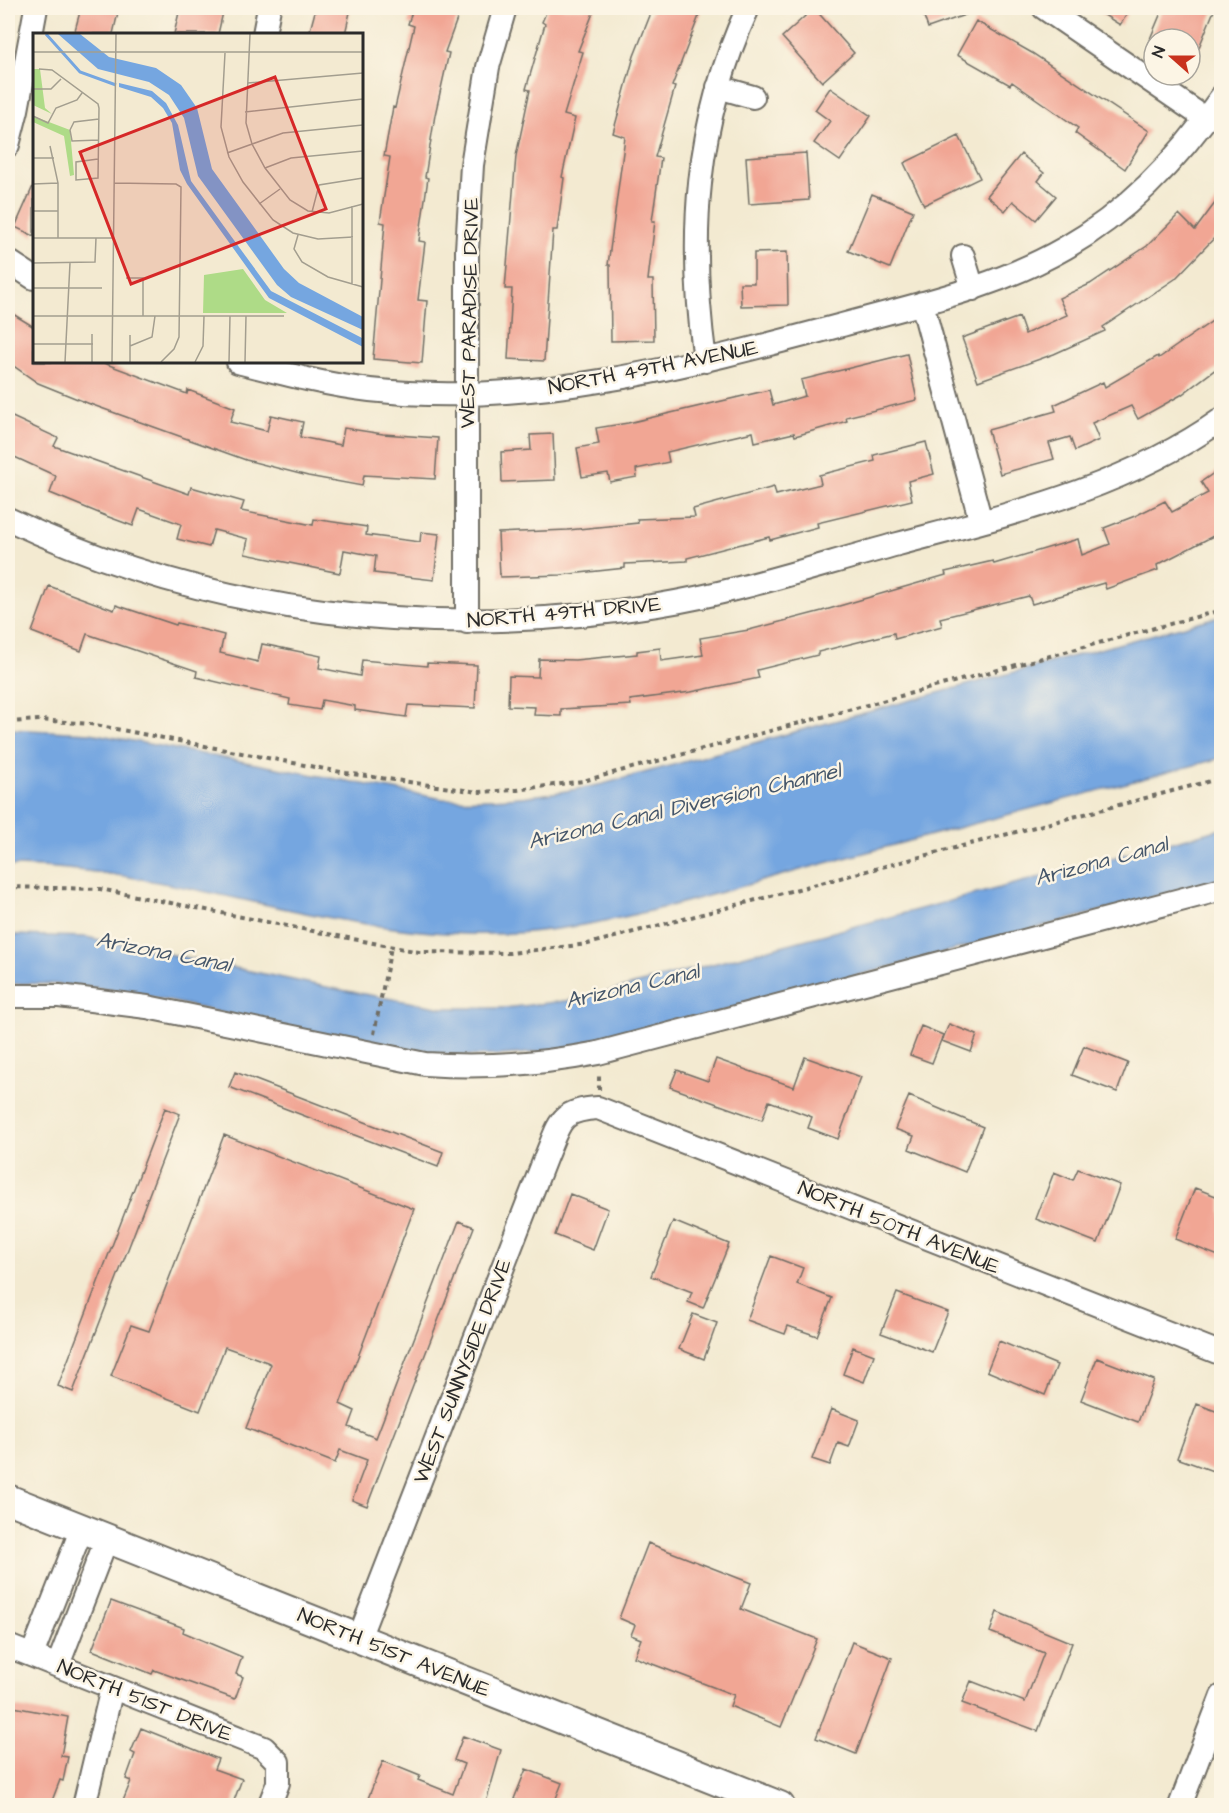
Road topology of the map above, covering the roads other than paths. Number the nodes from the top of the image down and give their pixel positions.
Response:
1 (36, 8) edge
2 (269, 8) edge
3 (505, 8) edge
4 (748, 8) edge
5 (1044, 8) edge
6 (264, 33) edge
7 (718, 87) junction
8 (1221, 96) edge
9 (753, 97) dead end
10 (1206, 118) junction
11 (8, 145) edge
12 (963, 256) dead end
13 (8, 261) edge
14 (33, 277) edge
15 (973, 289) junction
16 (922, 303) junction
17 (705, 361) junction
18 (242, 363) edge
19 (467, 394) junction
20 (1221, 419) edge
21 (8, 519) edge
22 (981, 522) junction
23 (467, 622) junction
24 (1221, 889) edge
25 (8, 996) edge
26 (575, 1109) joint
27 (1221, 1354) edge
28 (8, 1498) edge
29 (94, 1533) junction
30 (359, 1638) junction
31 (8, 1646) edge
32 (32, 1655) junction
33 (58, 1665) junction
34 (112, 1688) junction
35 (1221, 1696) edge
36 (84, 1806) edge
37 (269, 1806) edge
38 (780, 1806) edge
39 (1180, 1806) edge

1 - 11 street
2 - 6 street
3 - 19 street, WEST PARADISE DRIVE
4 - 7 street
5 - 10 street
7 - 9 street
7 - 17 street
8 - 10 street, NORTH 49TH AVENUE
10 - 15 street, NORTH 49TH AVENUE
12 - 15 street
13 - 14 street
15 - 16 street, NORTH 49TH AVENUE
16 - 17 street, NORTH 49TH AVENUE
16 - 22 street
17 - 19 street, NORTH 49TH AVENUE
18 - 19 street, NORTH 49TH AVENUE
19 - 23 street, WEST PARADISE DRIVE
20 - 22 street, NORTH 49TH DRIVE
21 - 23 street, NORTH 49TH DRIVE
22 - 23 street, NORTH 49TH DRIVE
24 - 25 street
26 - 27 street, NORTH 50TH AVENUE
26 - 30 street, WEST SUNNYSIDE DRIVE
28 - 29 main road, NORTH 51ST AVENUE
29 - 30 main road, NORTH 51ST AVENUE
29 - 32 street
29 - 33 street
30 - 38 main road, NORTH 51ST AVENUE
31 - 32 street, NORTH 51ST DRIVE
32 - 33 street, NORTH 51ST DRIVE
33 - 34 street, NORTH 51ST DRIVE
34 - 36 street
34 - 37 street, NORTH 51ST DRIVE
35 - 39 street

